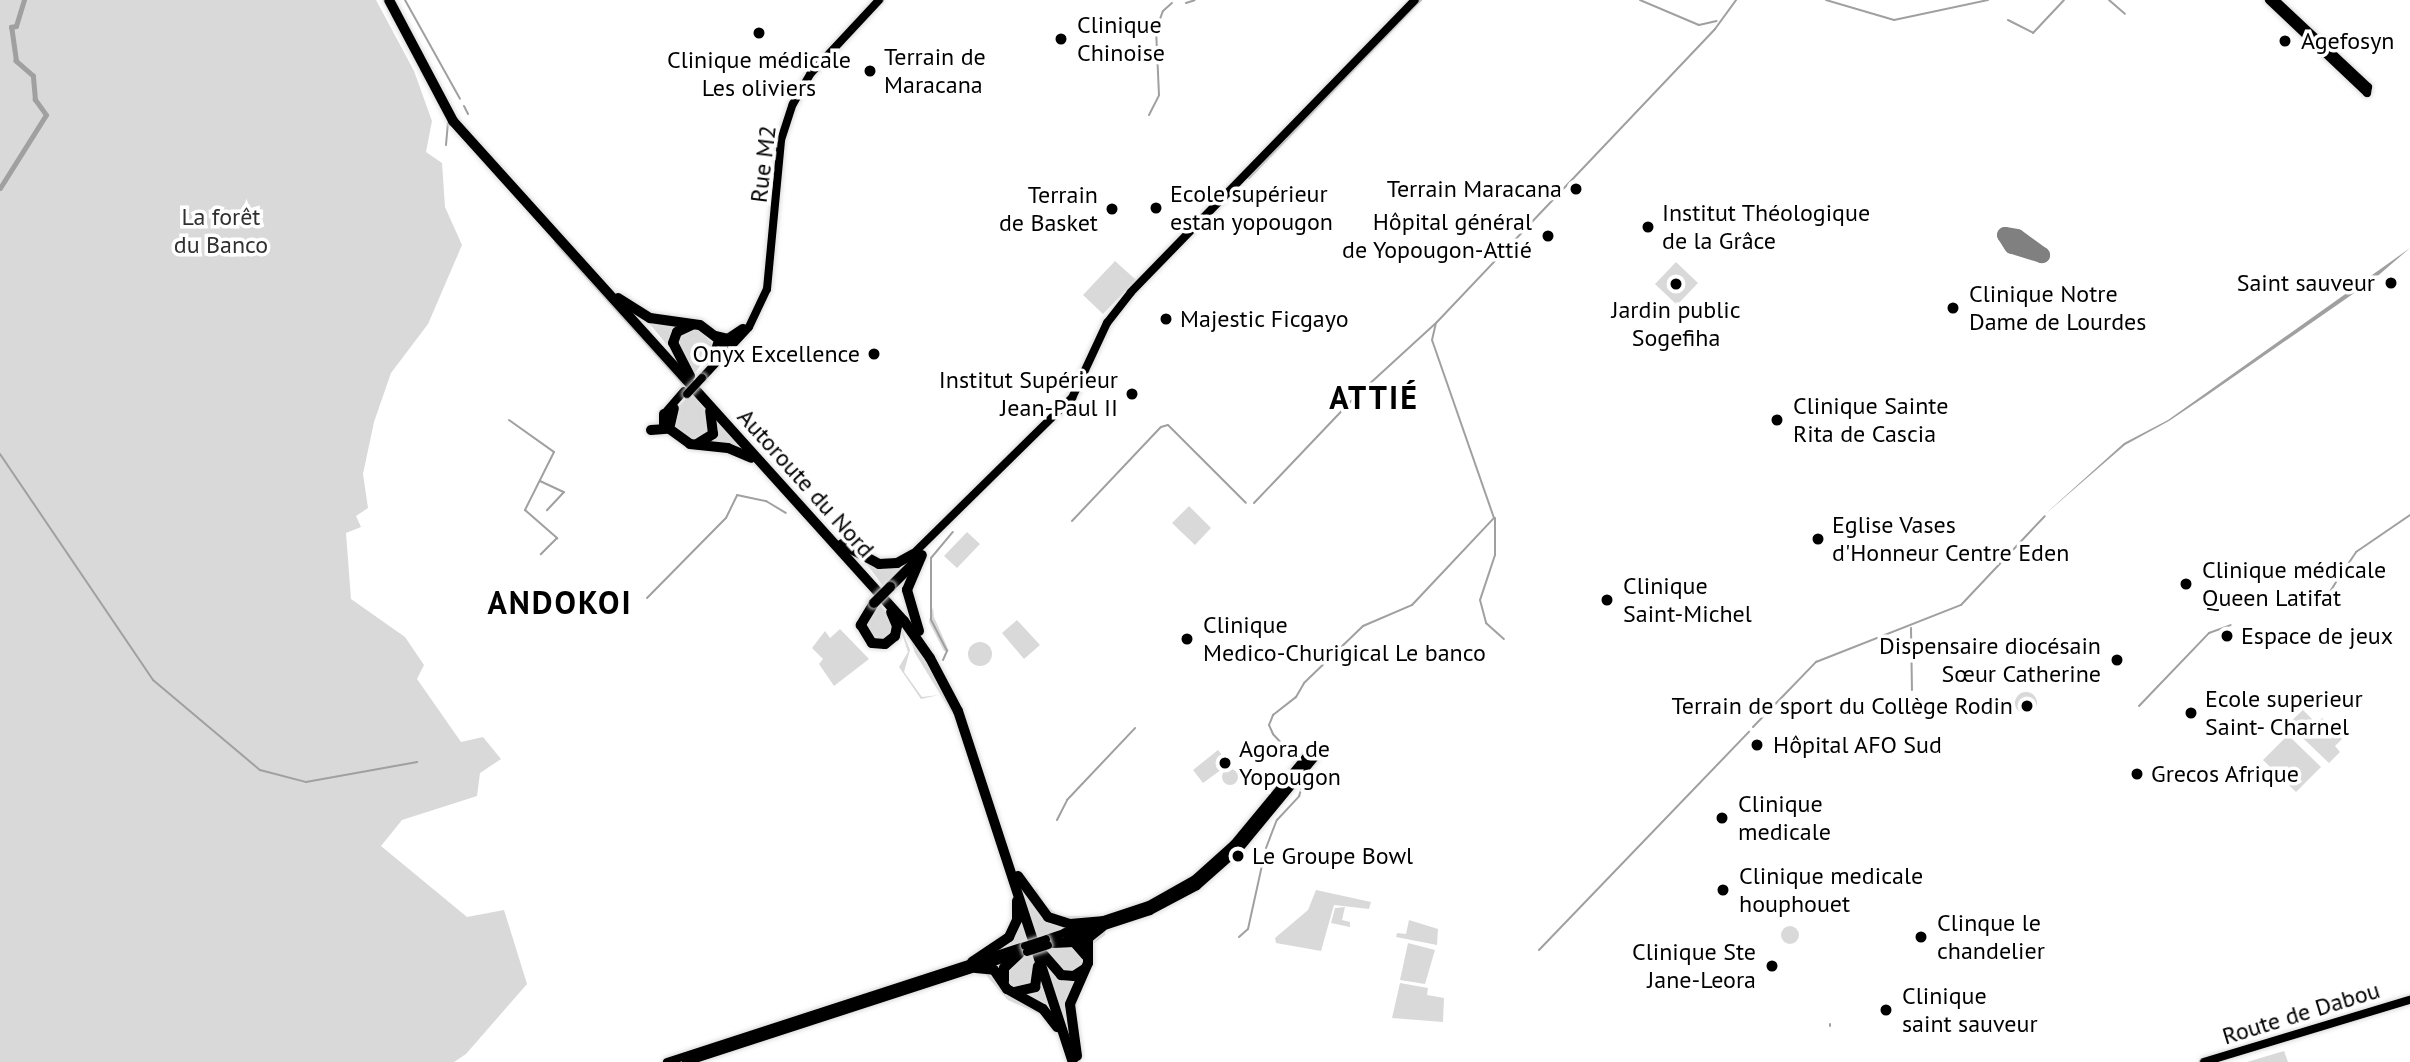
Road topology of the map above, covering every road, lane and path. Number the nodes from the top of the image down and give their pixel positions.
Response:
1 (389, 0) edge
2 (396, 0) edge
3 (879, 0) edge
4 (2269, 0) edge
5 (2275, 0) edge
6 (1414, 2) edge
7 (1340, 79) junction
8 (453, 115) junction
9 (768, 281) junction
10 (618, 298) junction
11 (743, 329) junction
12 (723, 345) junction
13 (712, 362) joint
14 (697, 376) junction
15 (686, 392) junction
16 (706, 404) junction
17 (674, 408) joint
18 (662, 423) junction
19 (763, 466) junction
20 (842, 544) junction
21 (918, 555) junction
22 (878, 601) junction
23 (919, 631) junction
24 (1312, 755) dead end
25 (1014, 875) junction
26 (1102, 924) junction
27 (1070, 934) junction
28 (1032, 949) junction
29 (1087, 950) junction
30 (974, 965) junction
31 (1000, 979) junction
32 (2410, 1000) edge
33 (2410, 1006) edge
34 (1075, 1059) edge
35 (667, 1062) edge
36 (686, 1062) edge
37 (2204, 1062) edge
38 (2221, 1062) edge

1 - 8 highway, Autoroute du Nord
2 - 8 highway, Autoroute du Nord
3 - 9 main road, Rue M2
4 - 5 main road
6 - 7 main road
6 - 7 main road
7 - 21 main road
8 - 10 highway, Autoroute du Nord
8 - 16 highway, Autoroute du Nord
9 - 11 main road
9 - 12 main road
10 - 12 highway
10 - 14 highway, Autoroute du Nord
11 - 12 main road
11 - 12 highway
12 - 13 highway
12 - 14 main road
12 - 14 highway
13 - 14 main road
14 - 15 main road, bridge
14 - 20 highway, Autoroute du Nord
15 - 17 main road
15 - 18 main road
16 - 18 highway
16 - 19 highway, Autoroute du Nord
17 - 18 highway
18 - 19 highway
19 - 22 highway, Autoroute du Nord
20 - 21 highway
20 - 23 highway, Autoroute du Nord
21 - 22 highway, bridge
21 - 23 highway
22 - 25 highway, Autoroute du Nord
23 - 25 highway, Autoroute du Nord
24 - 26 main road
25 - 26 highway
25 - 28 highway, Autoroute du Nord
25 - 30 highway
26 - 27 main road
26 - 29 highway
27 - 28 main road
27 - 29 highway
28 - 30 main road
28 - 31 highway
28 - 34 highway, Autoroute du Nord
29 - 34 highway
30 - 31 highway
30 - 35 main road
30 - 36 main road
31 - 34 highway
32 - 37 main road, Route de Dabou
33 - 38 main road

